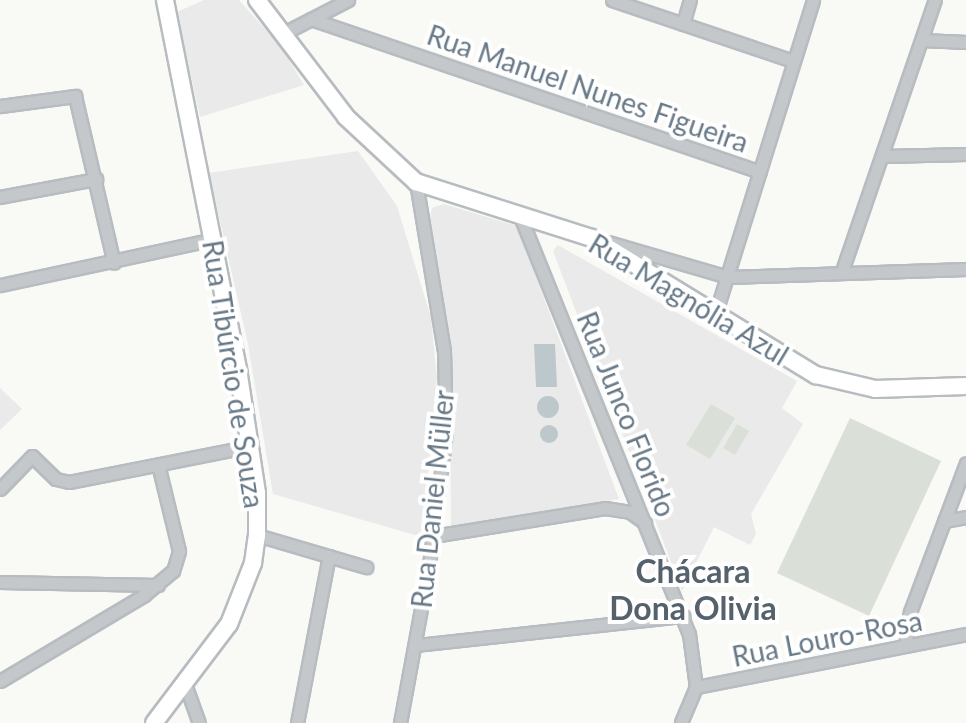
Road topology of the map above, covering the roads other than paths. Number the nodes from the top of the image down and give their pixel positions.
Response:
1 (165, 0) edge
2 (257, 0) edge
3 (348, 0) edge
4 (612, 0) edge
5 (690, 0) edge
6 (813, 0) edge
7 (935, 0) edge
8 (311, 19) junction
9 (683, 24) junction
10 (286, 32) junction
11 (922, 40) junction
12 (966, 42) edge
13 (793, 61) junction
14 (0, 106) edge
15 (966, 154) edge
16 (884, 156) junction
17 (760, 172) junction
18 (96, 179) junction
19 (416, 182) junction
20 (0, 197) edge
21 (520, 216) junction
22 (592, 238) junction
23 (214, 239) junction
24 (114, 263) junction
25 (966, 269) edge
26 (842, 271) junction
27 (728, 277) junction
28 (0, 285) edge
29 (715, 315) junction
30 (966, 386) edge
31 (250, 446) junction
32 (966, 463) edge
33 (158, 464) junction
34 (0, 489) edge
35 (966, 517) edge
36 (944, 521) junction
37 (645, 523) junction
38 (257, 535) junction
39 (433, 536) junction
40 (329, 556) junction
41 (366, 567) dead end
42 (0, 582) edge
43 (158, 585) junction
44 (683, 616) junction
45 (966, 634) edge
46 (416, 645) junction
47 (905, 646) junction
48 (0, 681) edge
49 (185, 684) junction
50 (696, 687) junction
51 (154, 723) edge
52 (199, 723) edge
53 (297, 723) edge
54 (400, 723) edge
55 (681, 723) edge

1 - 23 street, Rua Tibúrcio de Souza
2 - 10 street
3 - 8 street
4 - 9 street
5 - 9 street
6 - 13 street
7 - 11 street
8 - 10 street
8 - 17 street, Rua Manuel Nunes Figueira
9 - 13 street
10 - 19 street
11 - 12 street
11 - 16 street
13 - 17 street
14 - 18 street
15 - 16 street
16 - 26 street
17 - 27 street
18 - 20 street
18 - 24 street
19 - 21 street, Rua Magnólia Azul
19 - 39 street, Rua Daniel Müller
21 - 22 street, Rua Magnólia Azul
21 - 37 street, Rua Junco Florido
22 - 27 street
22 - 29 street, Rua Magnólia Azul
23 - 24 street
23 - 31 street, Rua Tibúrcio de Souza
24 - 28 street
25 - 26 street
26 - 27 street
27 - 29 street
29 - 30 street, Rua Magnólia Azul
31 - 33 street
31 - 38 street, Rua Tibúrcio de Souza
32 - 36 street
33 - 34 street
33 - 43 street
35 - 36 street
36 - 47 street
37 - 39 street
37 - 44 street, Rua Junco Florido
38 - 40 street
38 - 49 street, Rua Tibúrcio de Souza
39 - 46 street, Rua Daniel Müller
40 - 41 street
40 - 53 street
42 - 43 street
43 - 48 street
44 - 46 street
44 - 50 street, Rua Junco Florido
45 - 47 street, Rua Louro-Rosa
46 - 54 street, Rua Daniel Müller
47 - 50 street, Rua Louro-Rosa
49 - 51 street, Rua Tibúrcio de Souza
49 - 52 street
50 - 55 street, Rua Junco Florido

